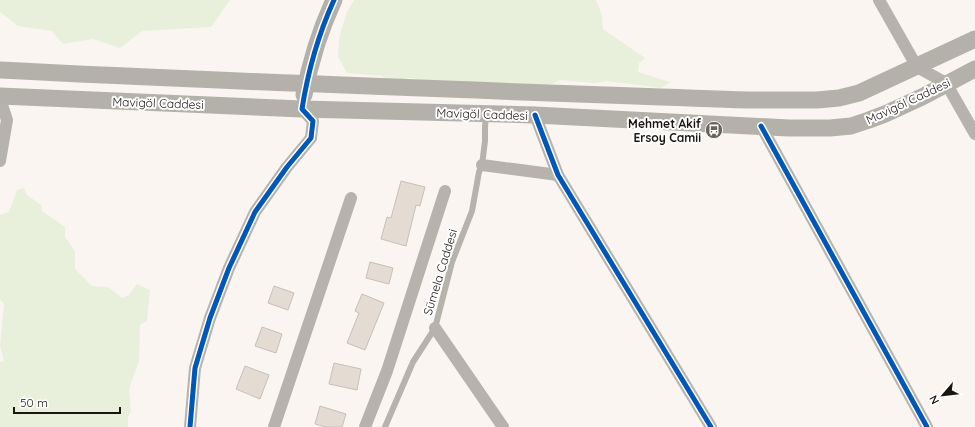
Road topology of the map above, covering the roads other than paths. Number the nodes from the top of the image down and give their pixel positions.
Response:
1 (334, 0) edge
2 (879, 0) edge
3 (975, 39) edge
4 (917, 67) junction
5 (975, 69) edge
6 (0, 74) edge
7 (306, 84) junction
8 (946, 84) junction
9 (0, 98) edge
10 (302, 109) junction
11 (486, 114) junction
12 (536, 115) junction
13 (761, 126) junction
14 (975, 134) edge
15 (0, 161) edge
16 (482, 165) junction
17 (558, 175) junction
18 (445, 191) dead end
19 (351, 198) dead end
20 (435, 328) junction
21 (190, 427) edge
22 (274, 427) edge
23 (365, 427) edge
24 (385, 427) edge
25 (503, 427) edge
26 (711, 427) edge
27 (927, 427) edge

1 - 7 main road
2 - 4 street
3 - 4 main road, Mavigöl Caddesi
4 - 7 main road, Mavigöl Caddesi
4 - 8 street
5 - 8 main road, Mavigöl Caddesi
6 - 7 main road, Mavigöl Caddesi
7 - 10 main road
8 - 13 main road, Mavigöl Caddesi
8 - 14 street
9 - 10 main road, Mavigöl Caddesi
9 - 15 street
10 - 11 main road, Mavigöl Caddesi
10 - 21 street
11 - 12 main road, Mavigöl Caddesi
11 - 16 lane, Sümela Caddesi
12 - 13 main road, Mavigöl Caddesi
12 - 17 street
13 - 27 street
16 - 17 street
16 - 20 lane, Sümela Caddesi
17 - 26 street
18 - 23 street
19 - 22 street
20 - 24 lane, Sümela Caddesi
20 - 25 street

